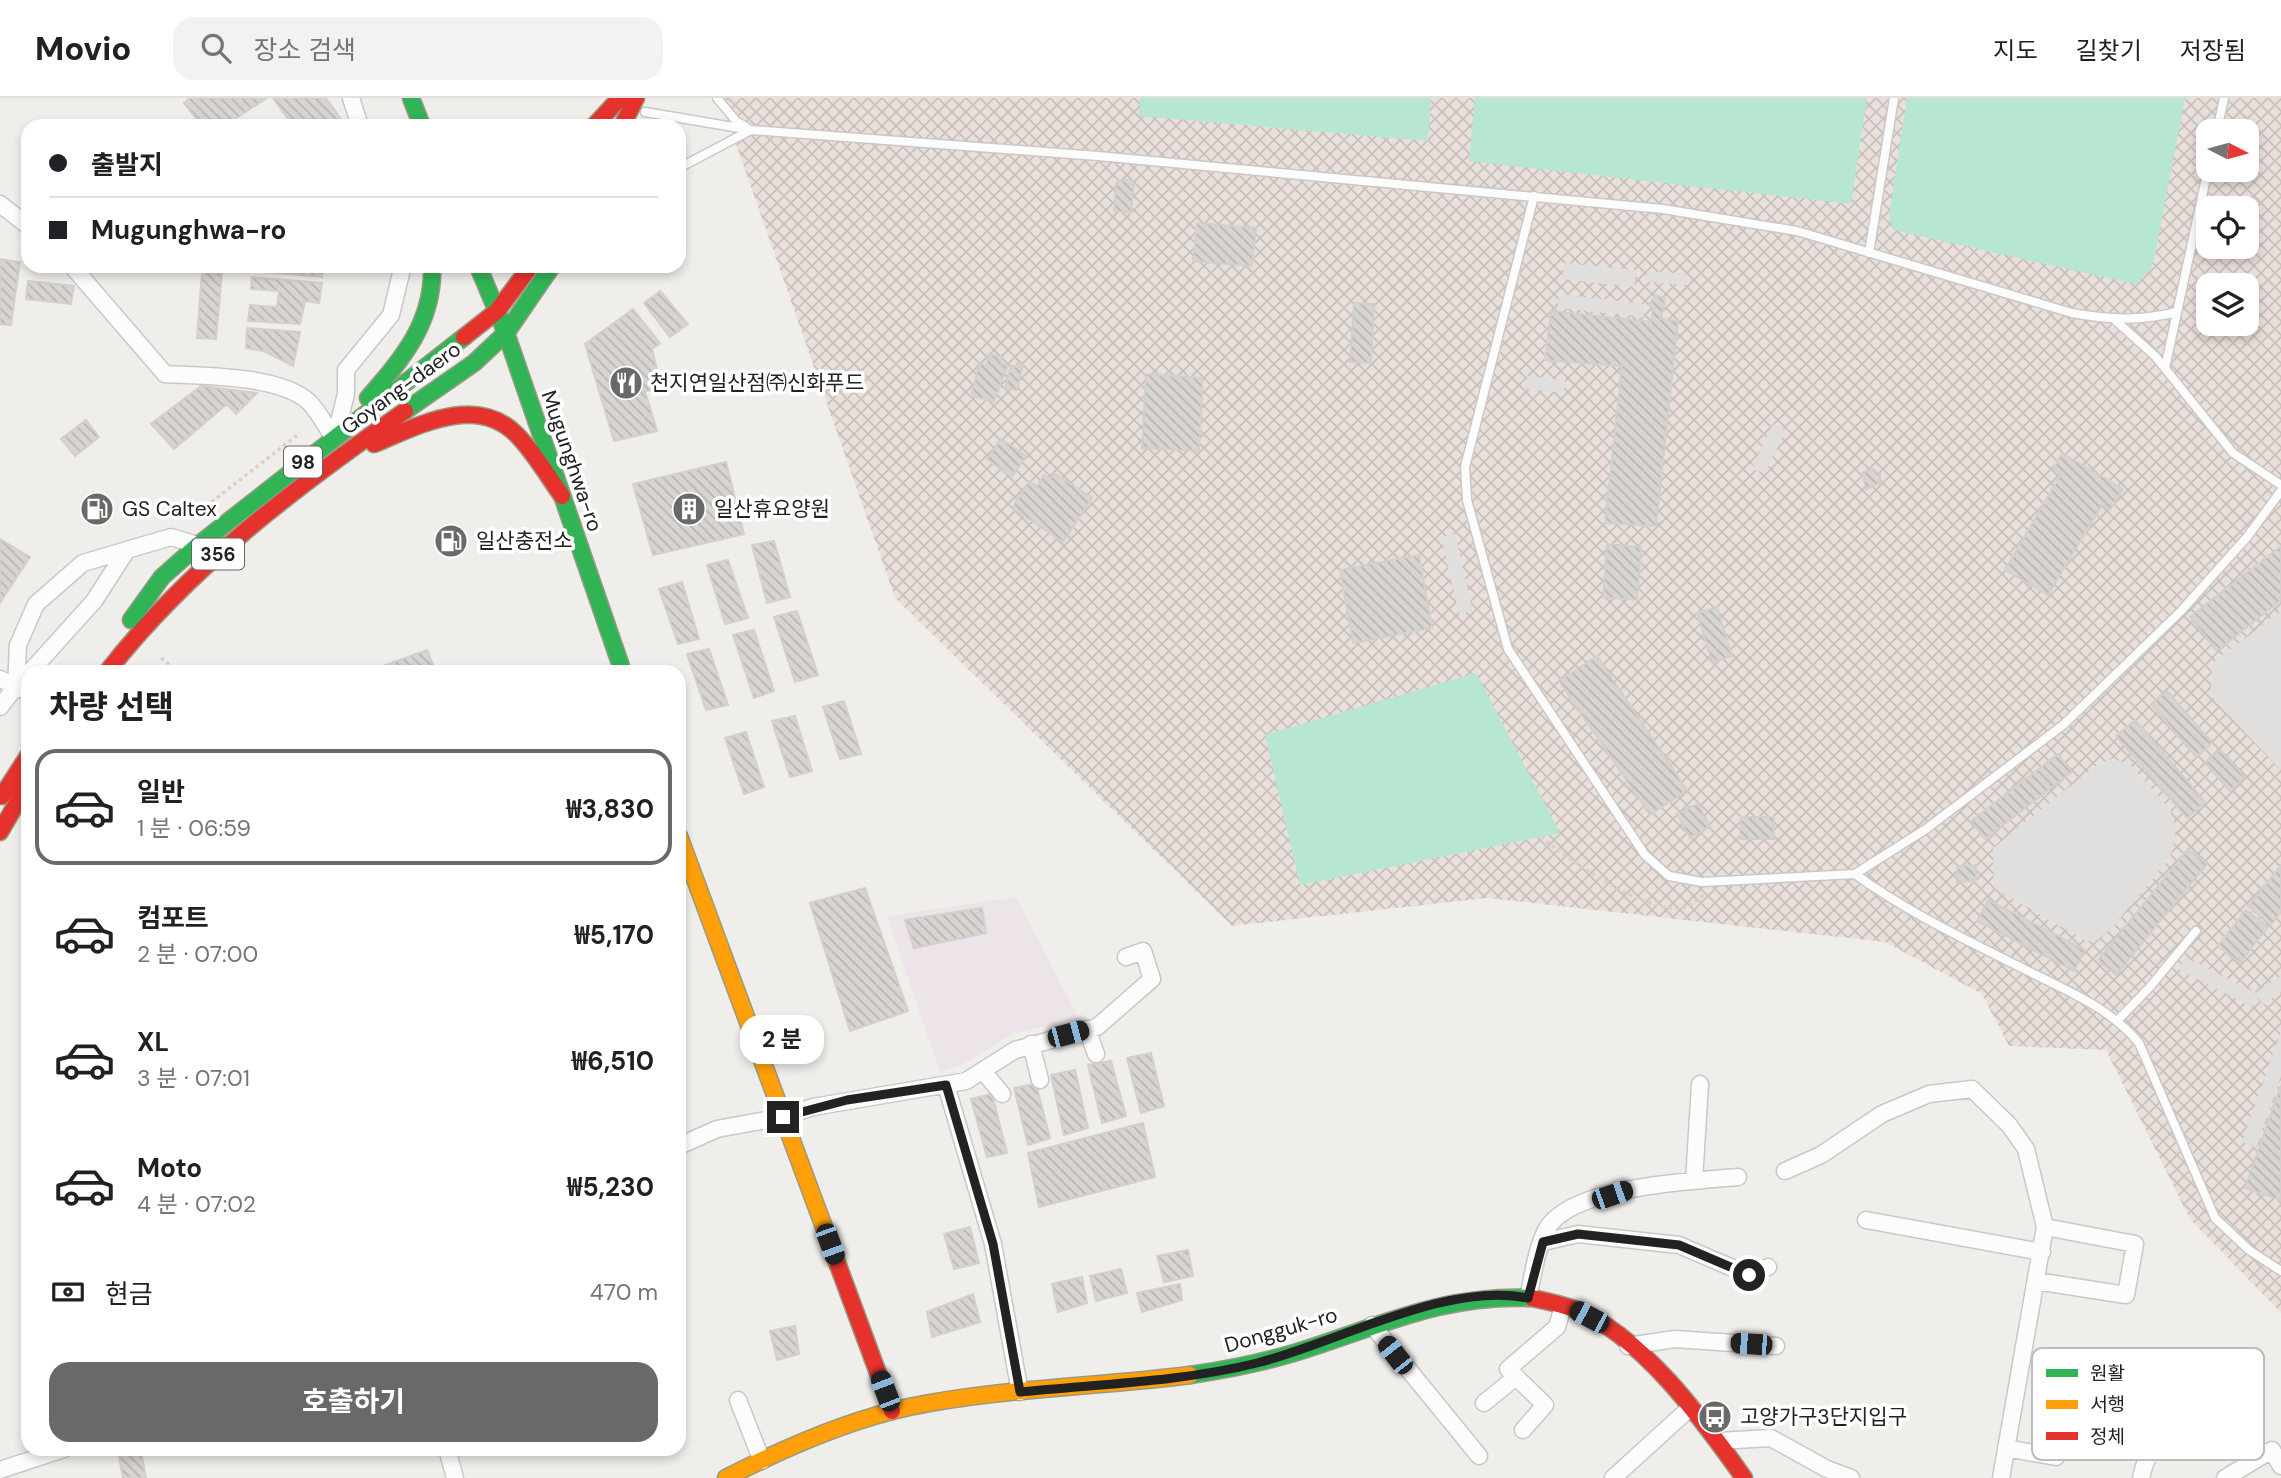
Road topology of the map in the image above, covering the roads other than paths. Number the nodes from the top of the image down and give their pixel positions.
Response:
1 (351, 98) edge
2 (411, 98) edge
3 (620, 98) edge
4 (636, 98) edge
5 (717, 98) edge
6 (1894, 98) edge
7 (2224, 98) edge
8 (645, 112) edge
9 (358, 119) edge
10 (419, 119) edge
11 (600, 119) edge
12 (626, 119) edge
13 (2220, 119) edge
14 (751, 130) junction
15 (686, 164) edge
16 (2205, 182) edge
17 (1534, 196) junction
18 (0, 204) edge
19 (21, 220) edge
20 (1869, 253) junction
21 (78, 273) edge
22 (401, 273) edge
23 (432, 273) edge
24 (481, 273) edge
25 (526, 273) edge
26 (547, 273) edge
27 (497, 311) junction
28 (2177, 312) junction
29 (2115, 320) junction
30 (506, 332) junction
31 (2165, 368) junction
32 (334, 438) junction
33 (346, 454) junction
34 (2281, 485) edge
35 (2281, 491) edge
36 (562, 496) junction
37 (197, 545) junction
38 (127, 550) junction
39 (219, 552) junction
40 (36, 665) edge
41 (94, 665) edge
42 (112, 665) edge
43 (621, 665) edge
44 (21, 678) edge
45 (0, 679) edge
46 (21, 689) edge
47 (21, 690) edge
48 (0, 707) edge
49 (21, 766) edge
50 (21, 796) edge
51 (0, 798) edge
52 (0, 832) edge
53 (686, 855) edge
54 (1855, 874) junction
55 (2196, 931) dead end
56 (1126, 957) dead end
57 (2117, 1021) junction
58 (1087, 1029) junction
59 (1031, 1044) junction
60 (1096, 1054) dead end
61 (983, 1071) junction
62 (1040, 1080) dead end
63 (1700, 1084) dead end
64 (946, 1085) junction
65 (1002, 1094) dead end
66 (783, 1117) junction
67 (686, 1143) edge
68 (1785, 1171) dead end
69 (1738, 1177) dead end
70 (1694, 1181) junction
71 (1866, 1220) dead end
72 (2045, 1227) junction
73 (1543, 1242) junction
74 (2042, 1252) junction
75 (1768, 1267) dead end
76 (2281, 1271) edge
77 (2036, 1280) junction
78 (1528, 1298) junction
79 (1563, 1306) junction
80 (1372, 1325) junction
81 (1628, 1346) junction
82 (1776, 1346) dead end
83 (1516, 1377) junction
84 (1020, 1392) junction
85 (738, 1400) dead end
86 (1483, 1403) dead end
87 (1691, 1407) junction
88 (892, 1411) junction
89 (1523, 1430) dead end
90 (1718, 1441) junction
91 (2006, 1448) junction
92 (2032, 1453) edge
93 (2264, 1455) edge
94 (42, 1456) edge
95 (449, 1456) edge
96 (1479, 1456) dead end
97 (2145, 1460) edge
98 (2255, 1460) edge
99 (762, 1461) junction
100 (1733, 1462) junction
101 (2281, 1466) edge
102 (0, 1469) edge
103 (455, 1478) edge
104 (726, 1478) edge
105 (1613, 1478) edge
106 (1727, 1478) edge
107 (1744, 1478) edge
108 (1851, 1478) edge
109 (2001, 1478) edge
110 (2141, 1478) edge
111 (2225, 1478) edge

1 - 9 street
2 - 10 main road
3 - 11 main road
4 - 12 main road
5 - 14 lane
6 - 20 lane
7 - 13 lane
8 - 14 lane
14 - 15 lane
14 - 17 lane
16 - 28 lane
17 - 20 lane
17 - 54 lane
18 - 19 street
20 - 29 lane
21 - 32 street
22 - 32 street
23 - 32 main road
24 - 27 main road, Mugunghwa-ro
25 - 27 main road, Goyang-daero / 98
26 - 30 main road, Goyang-daero / 356
27 - 30 main road, Mugunghwa-ro
27 - 32 main road, Goyang-daero / 98
28 - 29 lane
28 - 31 lane
29 - 31 lane
30 - 33 main road, Goyang-daero / 356
30 - 36 main road, Mugunghwa-ro
31 - 34 lane
32 - 37 main road, Goyang-daero / 98
33 - 36 main road
33 - 39 main road, Goyang-daero / 356
35 - 54 lane
36 - 43 main road, Mugunghwa-ro
37 - 38 street
37 - 39 street
37 - 41 main road, Goyang-daero / 98
38 - 40 street
38 - 44 street
39 - 42 main road, Goyang-daero / 356
45 - 46 street
47 - 48 street
49 - 51 main road
50 - 52 main road
53 - 66 main road
54 - 57 lane
55 - 57 lane
56 - 58 street
57 - 76 lane
58 - 59 street
58 - 60 street
59 - 61 street
59 - 62 street
61 - 64 street
61 - 65 street
63 - 70 street
64 - 66 street
64 - 84 street
66 - 67 street
66 - 88 main road
68 - 72 street
69 - 70 street
70 - 73 street
71 - 74 street
72 - 74 street
72 - 77 street
73 - 75 street
73 - 78 street
74 - 77 street
77 - 91 street
78 - 79 main road, Dongguk-ro
78 - 80 main road, Dongguk-ro
79 - 81 main road, Dongguk-ro
79 - 83 street
80 - 84 main road, Dongguk-ro
80 - 96 street
81 - 82 street
81 - 87 main road, Dongguk-ro
83 - 86 street
83 - 89 street
84 - 88 main road, Dongguk-ro
85 - 99 street
87 - 90 main road, Dongguk-ro
87 - 105 street
88 - 99 main road, Dongguk-ro
90 - 100 main road, Dongguk-ro
90 - 108 street
91 - 92 street
91 - 109 street
93 - 101 street
94 - 102 street
95 - 103 street
97 - 110 street
98 - 111 street
99 - 104 main road, Dongguk-ro
100 - 106 street
100 - 107 main road, Dongguk-ro

